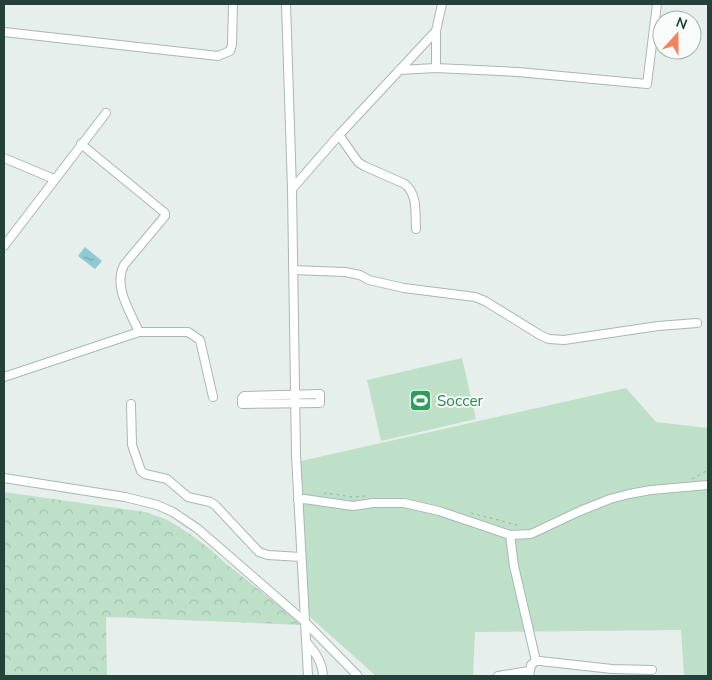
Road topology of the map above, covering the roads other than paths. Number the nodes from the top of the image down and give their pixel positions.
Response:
1 (233, 4) edge
2 (286, 4) edge
3 (442, 4) edge
4 (656, 4) edge
5 (436, 31) junction
6 (4, 32) edge
7 (436, 68) junction
8 (399, 70) junction
9 (106, 113) dead end
10 (339, 135) junction
11 (81, 144) junction
12 (4, 158) edge
13 (54, 179) junction
14 (292, 189) junction
15 (416, 229) dead end
16 (4, 246) edge
17 (293, 270) junction
18 (697, 323) dead end
19 (139, 332) junction
20 (4, 376) edge
21 (213, 397) dead end
22 (294, 399) junction
23 (264, 400) dead end
24 (131, 404) dead end
25 (4, 478) edge
26 (708, 485) edge
27 (298, 500) junction
28 (510, 535) junction
29 (302, 557) junction
30 (304, 621) junction
31 (307, 642) junction
32 (536, 661) junction
33 (652, 670) dead end
34 (633, 673) edge
35 (529, 674) edge
36 (308, 676) edge
37 (323, 676) edge
38 (358, 676) edge
39 (498, 676) edge

1 - 6 street
2 - 14 street
3 - 5 street
4 - 7 street
5 - 7 street
5 - 8 street
7 - 8 street
8 - 10 street
9 - 11 street
10 - 14 street
10 - 15 street
11 - 13 street
11 - 19 street
12 - 13 street
13 - 16 street
14 - 17 street
17 - 18 street
17 - 22 street
19 - 20 street
19 - 21 street
22 - 22 street
22 - 23 street
22 - 27 street
24 - 29 street
25 - 30 street
26 - 28 street
27 - 28 street
27 - 29 street
28 - 32 street
29 - 30 street
30 - 31 street
30 - 38 street
31 - 36 street
31 - 37 street
32 - 34 street
32 - 35 street
33 - 34 street
35 - 39 street

